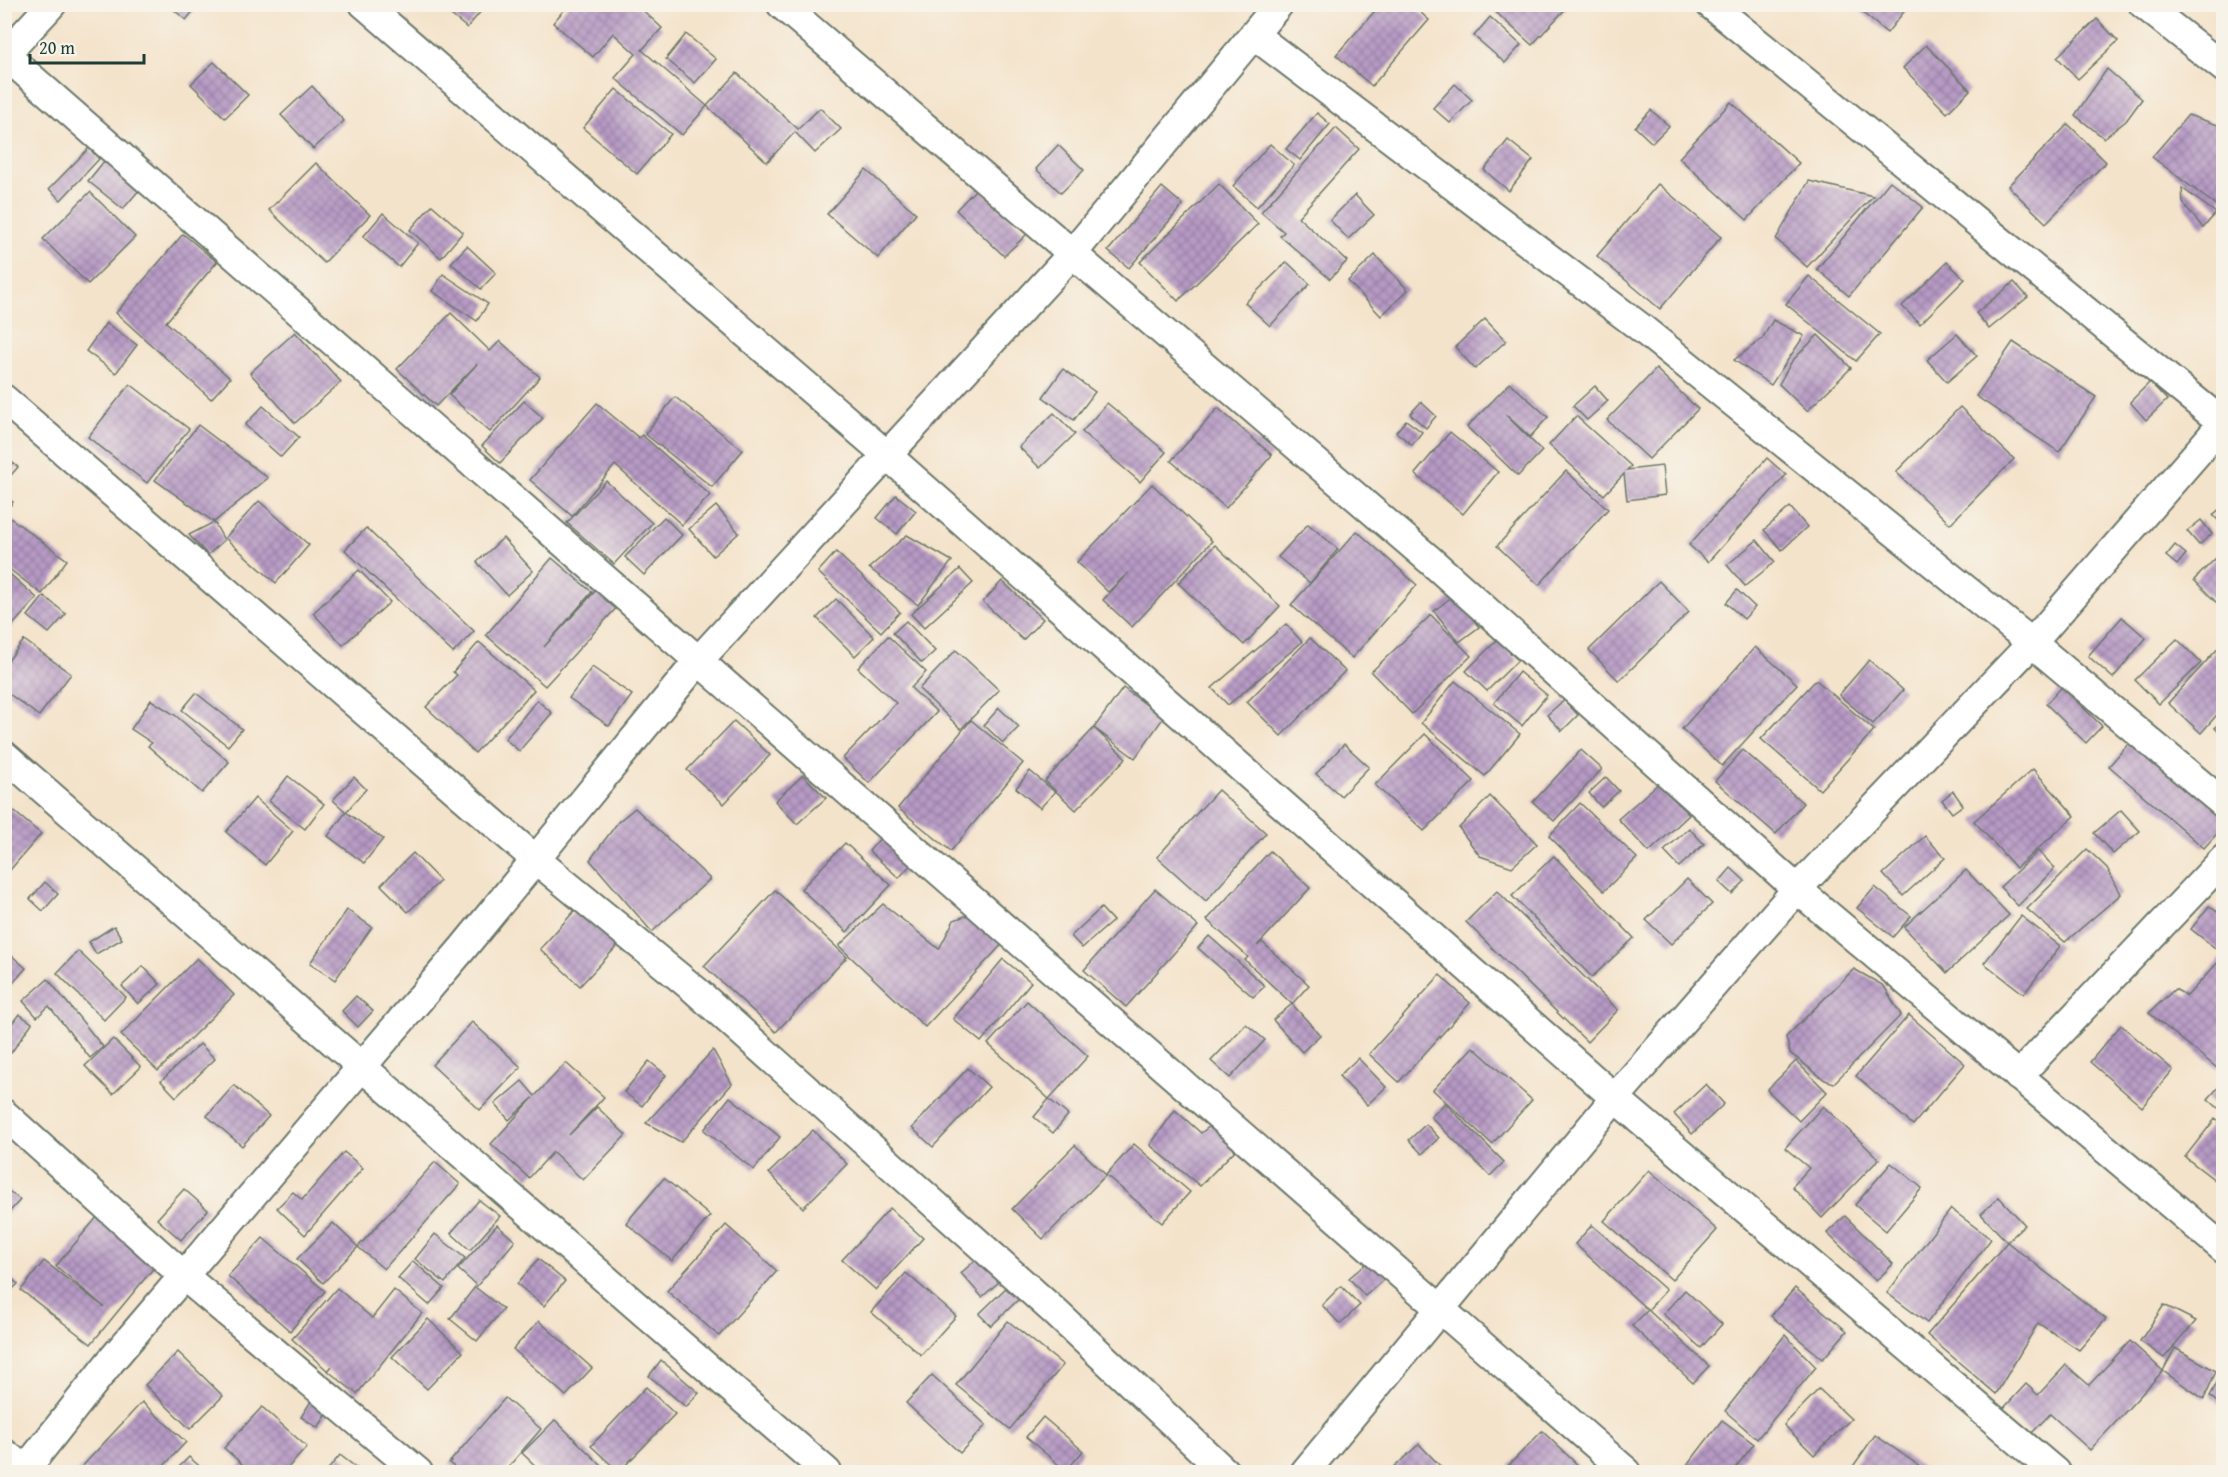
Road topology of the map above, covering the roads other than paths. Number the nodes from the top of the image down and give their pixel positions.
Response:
1 (52, 4) edge
2 (364, 4) edge
3 (781, 4) edge
4 (1279, 4) edge
5 (1710, 4) edge
6 (2143, 4) edge
7 (1254, 34) junction
8 (5, 55) edge
9 (2223, 68) edge
10 (1072, 254) junction
11 (4, 399) edge
12 (2223, 423) edge
13 (888, 456) junction
14 (2032, 643) junction
15 (699, 660) junction
16 (4, 755) edge
17 (2223, 804) edge
18 (534, 858) junction
19 (2223, 859) edge
20 (1797, 889) junction
21 (361, 1066) junction
22 (2018, 1076) junction
23 (1615, 1098) junction
24 (4, 1114) edge
25 (2223, 1249) edge
26 (185, 1277) junction
27 (1441, 1307) junction
28 (19, 1465) edge
29 (418, 1473) edge
30 (827, 1473) edge
31 (1225, 1473) edge
32 (1305, 1473) edge
33 (1627, 1473) edge
34 (2055, 1473) edge

1 - 8 street
2 - 13 street
3 - 10 street
4 - 7 street
5 - 12 street
6 - 9 street
7 - 10 street
7 - 14 street
8 - 15 street
10 - 13 street
10 - 20 street
11 - 18 street
12 - 14 street
13 - 15 street
13 - 23 street
14 - 17 street
14 - 20 street
15 - 18 street
15 - 27 street
16 - 21 street
18 - 21 street
18 - 31 street
19 - 22 street
20 - 22 street
20 - 23 street
21 - 26 street
21 - 30 street
22 - 25 street
23 - 27 street
23 - 34 street
24 - 26 street
26 - 28 street
26 - 29 street
27 - 32 street
27 - 33 street

